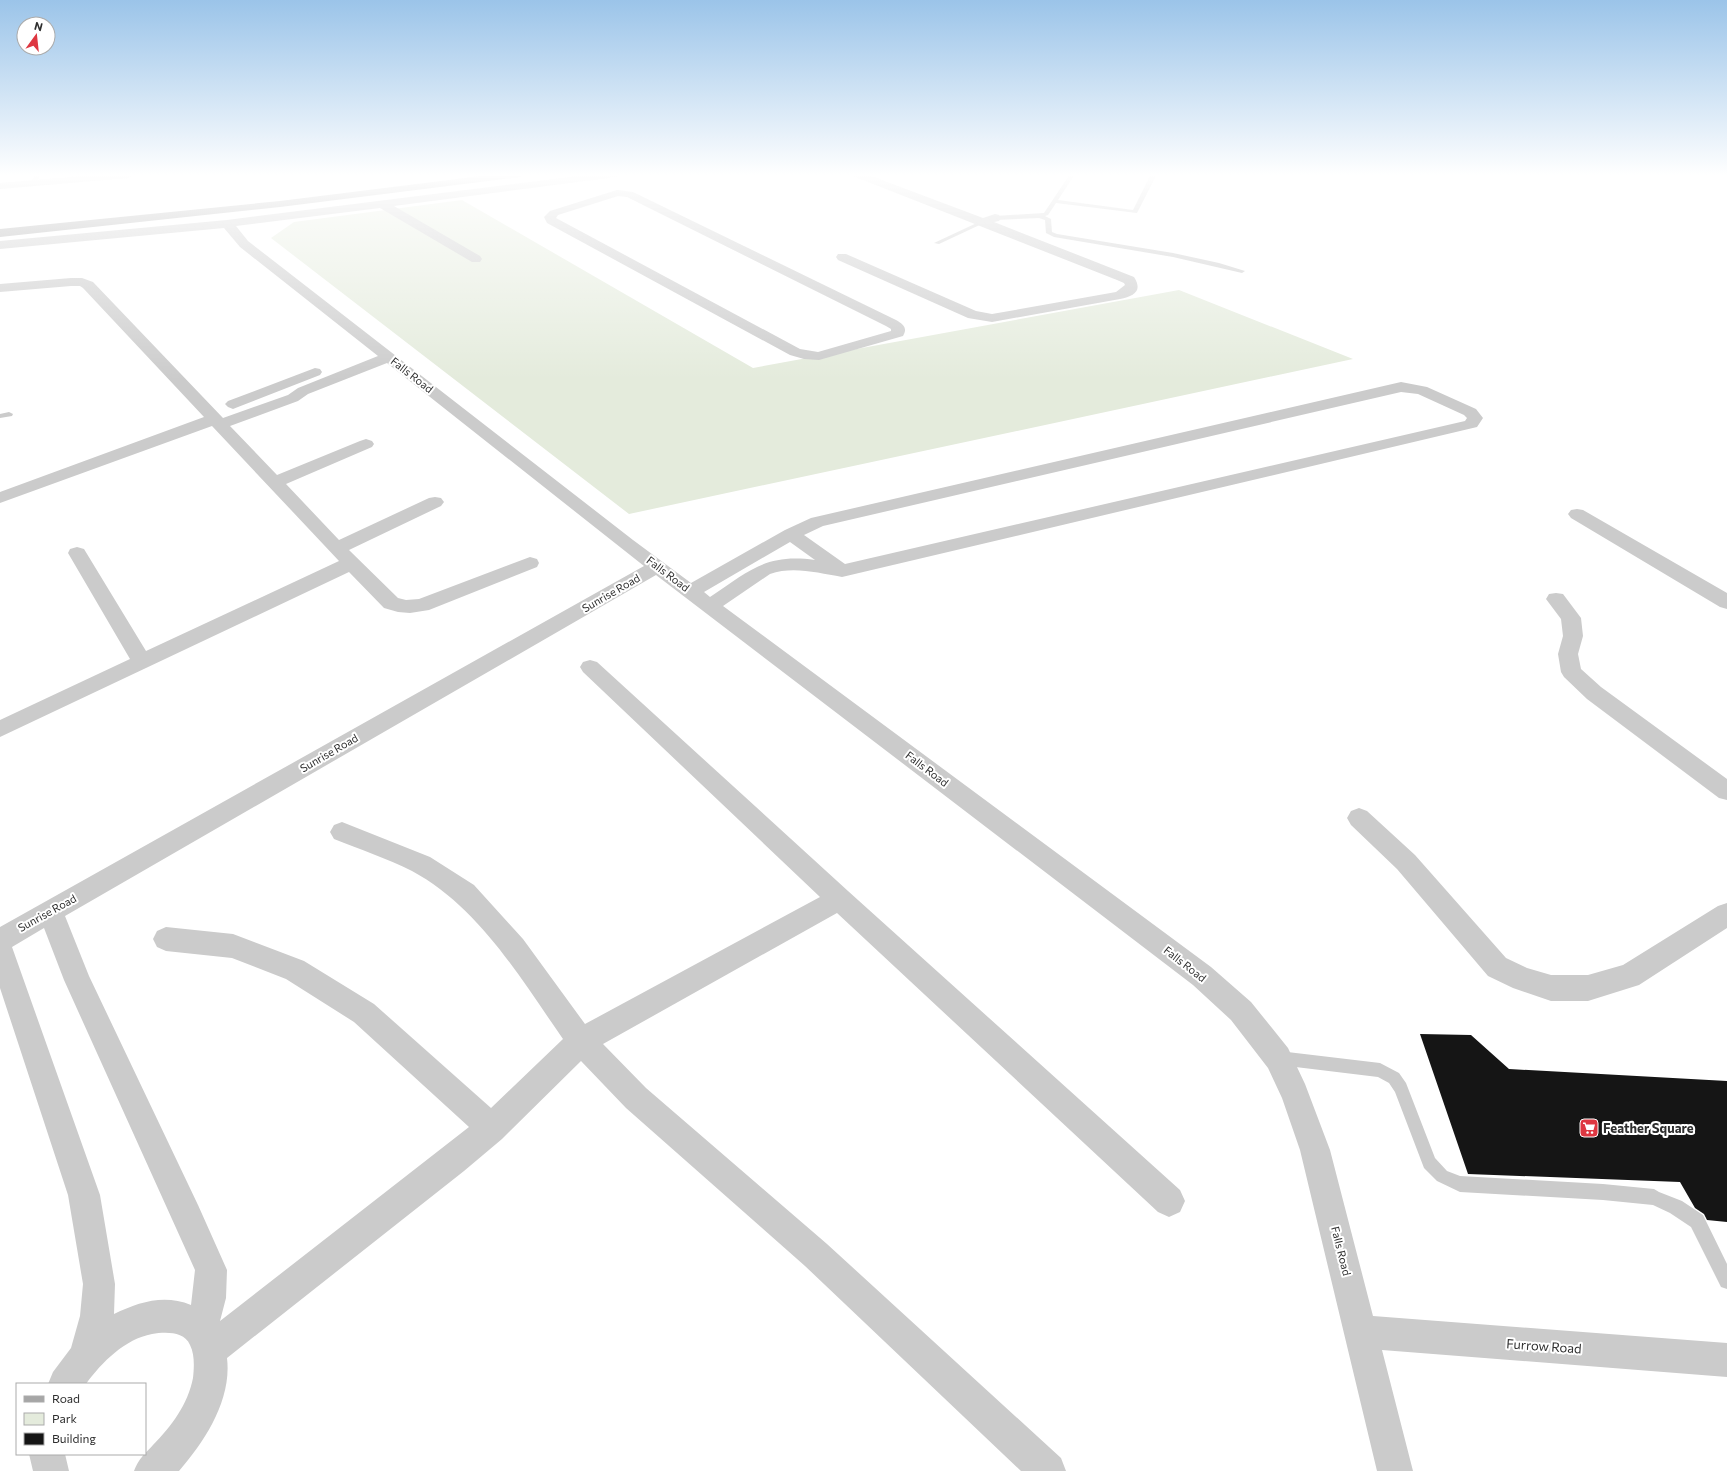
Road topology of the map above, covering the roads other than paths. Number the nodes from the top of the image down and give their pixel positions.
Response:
1 (25, 243) edge
2 (243, 243) edge
3 (448, 243) edge
4 (593, 243) edge
5 (728, 243) edge
6 (1042, 243) edge
7 (1100, 243) edge
8 (0, 245) edge
9 (842, 257) dead end
10 (476, 259) dead end
11 (1242, 271) dead end
12 (0, 288) edge
13 (384, 353) junction
14 (9, 414) dead end
15 (0, 416) edge
16 (215, 419) junction
17 (366, 444) dead end
18 (275, 482) junction
19 (0, 498) edge
20 (435, 502) dead end
21 (1576, 514) dead end
22 (790, 534) junction
23 (337, 548) junction
24 (77, 553) dead end
25 (351, 563) junction
26 (530, 563) dead end
27 (658, 566) junction
28 (732, 568) junction
29 (842, 571) junction
30 (747, 581) junction
31 (691, 591) junction
32 (1556, 599) dead end
33 (1727, 602) edge
34 (710, 606) junction
35 (142, 662) junction
36 (590, 667) dead end
37 (0, 729) edge
38 (1727, 791) edge
39 (1359, 818) dead end
40 (342, 832) dead end
41 (839, 899) junction
42 (50, 912) junction
43 (1725, 919) edge
44 (166, 939) dead end
45 (0, 940) edge
46 (0, 949) edge
47 (581, 1042) junction
48 (1278, 1058) junction
49 (491, 1128) junction
50 (1169, 1201) dead end
51 (1727, 1281) edge
52 (1361, 1332) junction
53 (205, 1340) junction
54 (86, 1356) junction
55 (1727, 1360) edge
56 (66, 1383) edge
57 (47, 1455) edge
58 (51, 1471) edge
59 (152, 1471) edge
60 (1048, 1471) edge
61 (1395, 1471) edge

1 - 8 street
2 - 13 street, Falls Road
3 - 10 street
4 - 5 street
6 - 9 street
7 - 11 lane
12 - 16 street
13 - 16 street
13 - 27 street, Falls Road
14 - 15 lane
16 - 18 street
16 - 19 street
17 - 18 street
18 - 23 street
20 - 23 street
21 - 33 street
22 - 28 street
22 - 29 street
22 - 29 street
23 - 25 street
24 - 35 street
25 - 26 street
25 - 35 street
27 - 31 street, Falls Road
27 - 42 street, Sunrise Road
28 - 30 street
28 - 31 street
29 - 30 street
30 - 34 street
31 - 34 street, Falls Road
32 - 38 street
34 - 48 street, Falls Road
35 - 37 street
36 - 41 street
39 - 43 street
40 - 47 street
41 - 47 street
41 - 50 street
42 - 45 street, Sunrise Road
42 - 53 street
44 - 49 street
46 - 54 street
47 - 49 street
47 - 60 street
48 - 51 lane
48 - 52 street, Falls Road
49 - 53 street
52 - 55 street, Furrow Road
52 - 61 street, Falls Road
53 - 54 street
53 - 59 street
54 - 56 street
57 - 58 street

